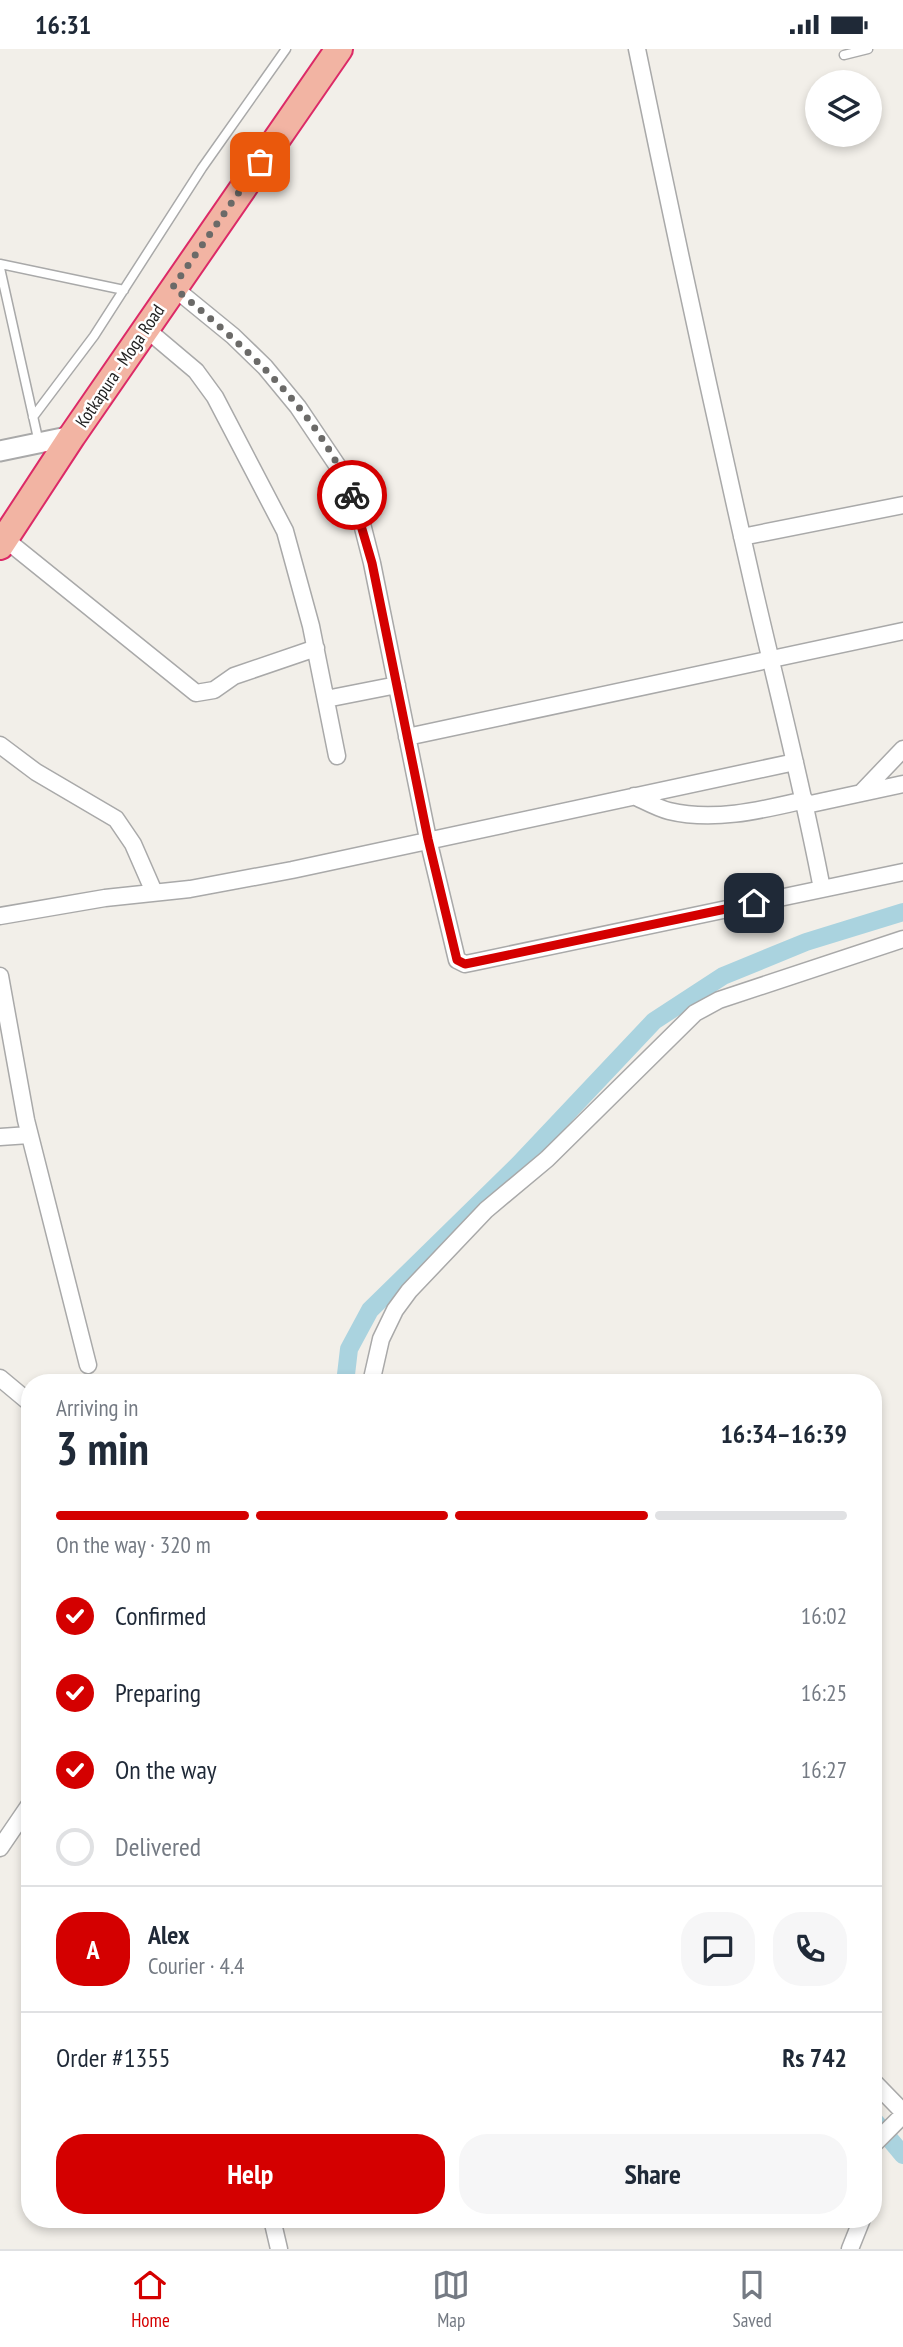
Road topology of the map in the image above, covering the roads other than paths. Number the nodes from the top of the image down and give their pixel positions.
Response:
1 (286, 49) edge
2 (339, 49) edge
3 (637, 49) edge
4 (868, 49) edge
5 (845, 55) dead end
6 (0, 266) edge
7 (173, 287) junction
8 (124, 290) junction
9 (145, 328) junction
10 (33, 417) junction
11 (72, 436) junction
12 (38, 443) junction
13 (0, 451) edge
14 (903, 505) edge
15 (742, 537) junction
16 (2, 543) edge
17 (903, 631) edge
18 (316, 648) junction
19 (770, 658) junction
20 (397, 685) junction
21 (326, 699) junction
22 (407, 737) junction
23 (0, 745) edge
24 (903, 749) edge
25 (337, 756) dead end
26 (796, 762) junction
27 (903, 784) edge
28 (860, 793) junction
29 (634, 796) junction
30 (806, 803) junction
31 (428, 839) junction
32 (903, 872) edge
33 (822, 890) junction
34 (154, 892) junction
35 (0, 916) edge
36 (903, 939) edge
37 (0, 976) edge
38 (3, 1008) edge
39 (30, 1135) junction
40 (0, 1136) edge
41 (88, 1365) dead end
42 (373, 1374) edge
43 (0, 1378) edge
44 (21, 1396) edge
45 (21, 1817) edge
46 (0, 1848) edge
47 (882, 2092) edge
48 (902, 2116) edge
49 (882, 2136) edge
50 (274, 2228) edge
51 (858, 2228) edge
52 (279, 2249) edge
53 (850, 2249) edge

1 - 8 lane
2 - 7 highway, Kotkapura - Moga Road
3 - 15 street
4 - 5 lane
6 - 8 lane
6 - 10 lane
7 - 9 highway, Kotkapura - Moga Road
7 - 20 street
8 - 10 lane
9 - 11 highway, Kotkapura - Moga Road
9 - 18 street
10 - 12 lane
11 - 12 street
11 - 16 highway, Kotkapura - Moga Road
12 - 13 street
14 - 15 street
15 - 19 street
16 - 18 street
17 - 19 street
18 - 21 street
19 - 22 street
19 - 26 street
20 - 21 street
20 - 22 street
21 - 25 street
22 - 31 street
23 - 34 street
24 - 28 street
26 - 29 street
26 - 30 street
27 - 28 street
28 - 30 street
29 - 30 street
29 - 31 street
30 - 33 street
31 - 33 street
31 - 34 street
32 - 33 street
34 - 35 street
36 - 42 street
37 - 38 street
38 - 39 street
39 - 40 street
39 - 41 street
43 - 44 street
45 - 46 street
47 - 48 street
48 - 49 street
50 - 52 street
51 - 53 street

